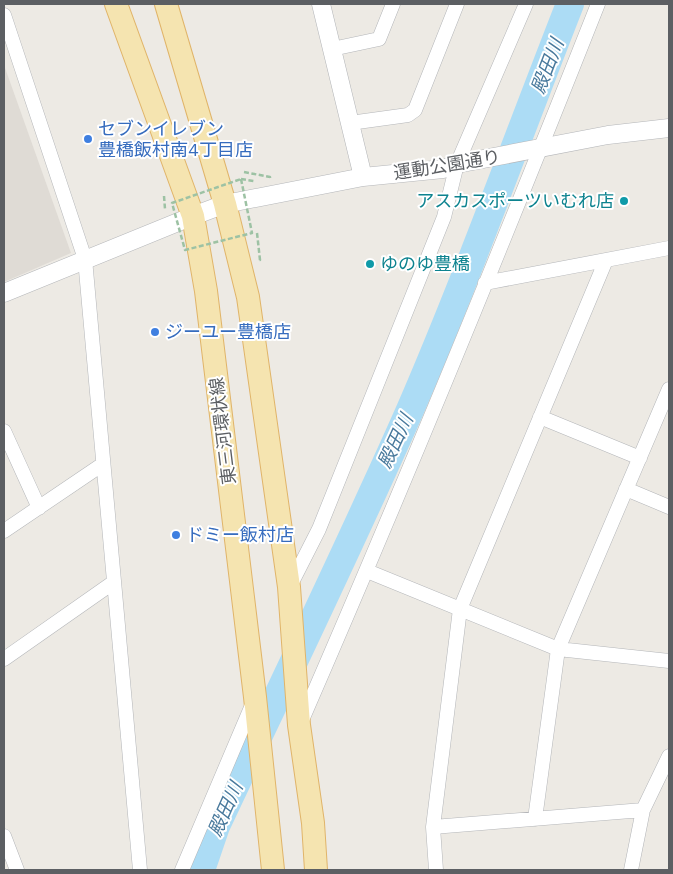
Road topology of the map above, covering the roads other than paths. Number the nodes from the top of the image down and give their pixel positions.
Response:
1 (116, 4) edge
2 (166, 4) edge
3 (320, 4) edge
4 (393, 4) edge
5 (457, 4) edge
6 (526, 4) edge
7 (598, 4) edge
8 (4, 15) edge
9 (332, 49) junction
10 (350, 123) junction
11 (669, 128) edge
12 (537, 150) junction
13 (464, 163) junction
14 (363, 177) junction
15 (225, 204) junction
16 (193, 216) junction
17 (669, 248) edge
18 (85, 259) junction
19 (606, 260) junction
20 (485, 284) junction
21 (4, 293) edge
22 (669, 389) edge
23 (540, 417) junction
24 (4, 430) edge
25 (640, 458) junction
26 (103, 464) junction
27 (626, 489) junction
28 (669, 507) edge
29 (39, 508) junction
30 (4, 532) edge
31 (367, 571) junction
32 (114, 582) junction
33 (290, 587) junction
34 (460, 609) junction
35 (558, 649) junction
36 (4, 659) edge
37 (669, 661) edge
38 (256, 705) junction
39 (299, 720) junction
40 (669, 756) edge
41 (643, 810) junction
42 (535, 819) junction
43 (433, 827) junction
44 (4, 836) edge
45 (17, 870) edge
46 (140, 870) edge
47 (182, 870) edge
48 (273, 870) edge
49 (316, 870) edge
50 (436, 870) edge
51 (630, 870) edge

1 - 16 main road, 東三河環状線
2 - 15 main road
3 - 9 street
4 - 9 street
5 - 10 street
6 - 13 street
7 - 12 street
8 - 18 street
9 - 10 street
10 - 14 street
11 - 12 street, 運動公園通り
12 - 13 street, 運動公園通り
12 - 20 street
13 - 14 street, 運動公園通り
13 - 33 street
14 - 15 street, 運動公園通り
15 - 16 street, 運動公園通り
15 - 33 main road
16 - 18 street, 運動公園通り
16 - 38 main road, 東三河環状線
17 - 19 street
18 - 21 street, 運動公園通り
18 - 26 street
19 - 20 street
19 - 23 street
20 - 31 street
22 - 25 street
23 - 25 street
23 - 34 street
24 - 29 street
25 - 27 street
26 - 29 street
26 - 32 street
27 - 28 street
27 - 35 street
29 - 30 street
31 - 34 street
31 - 39 street
32 - 36 street
32 - 46 street
33 - 39 main road
34 - 35 street
34 - 43 street
35 - 37 street
35 - 42 street
38 - 47 street
38 - 48 main road, 東三河環状線
39 - 49 main road
40 - 41 street
41 - 42 street
41 - 51 street
42 - 43 street
43 - 50 street
44 - 45 street

